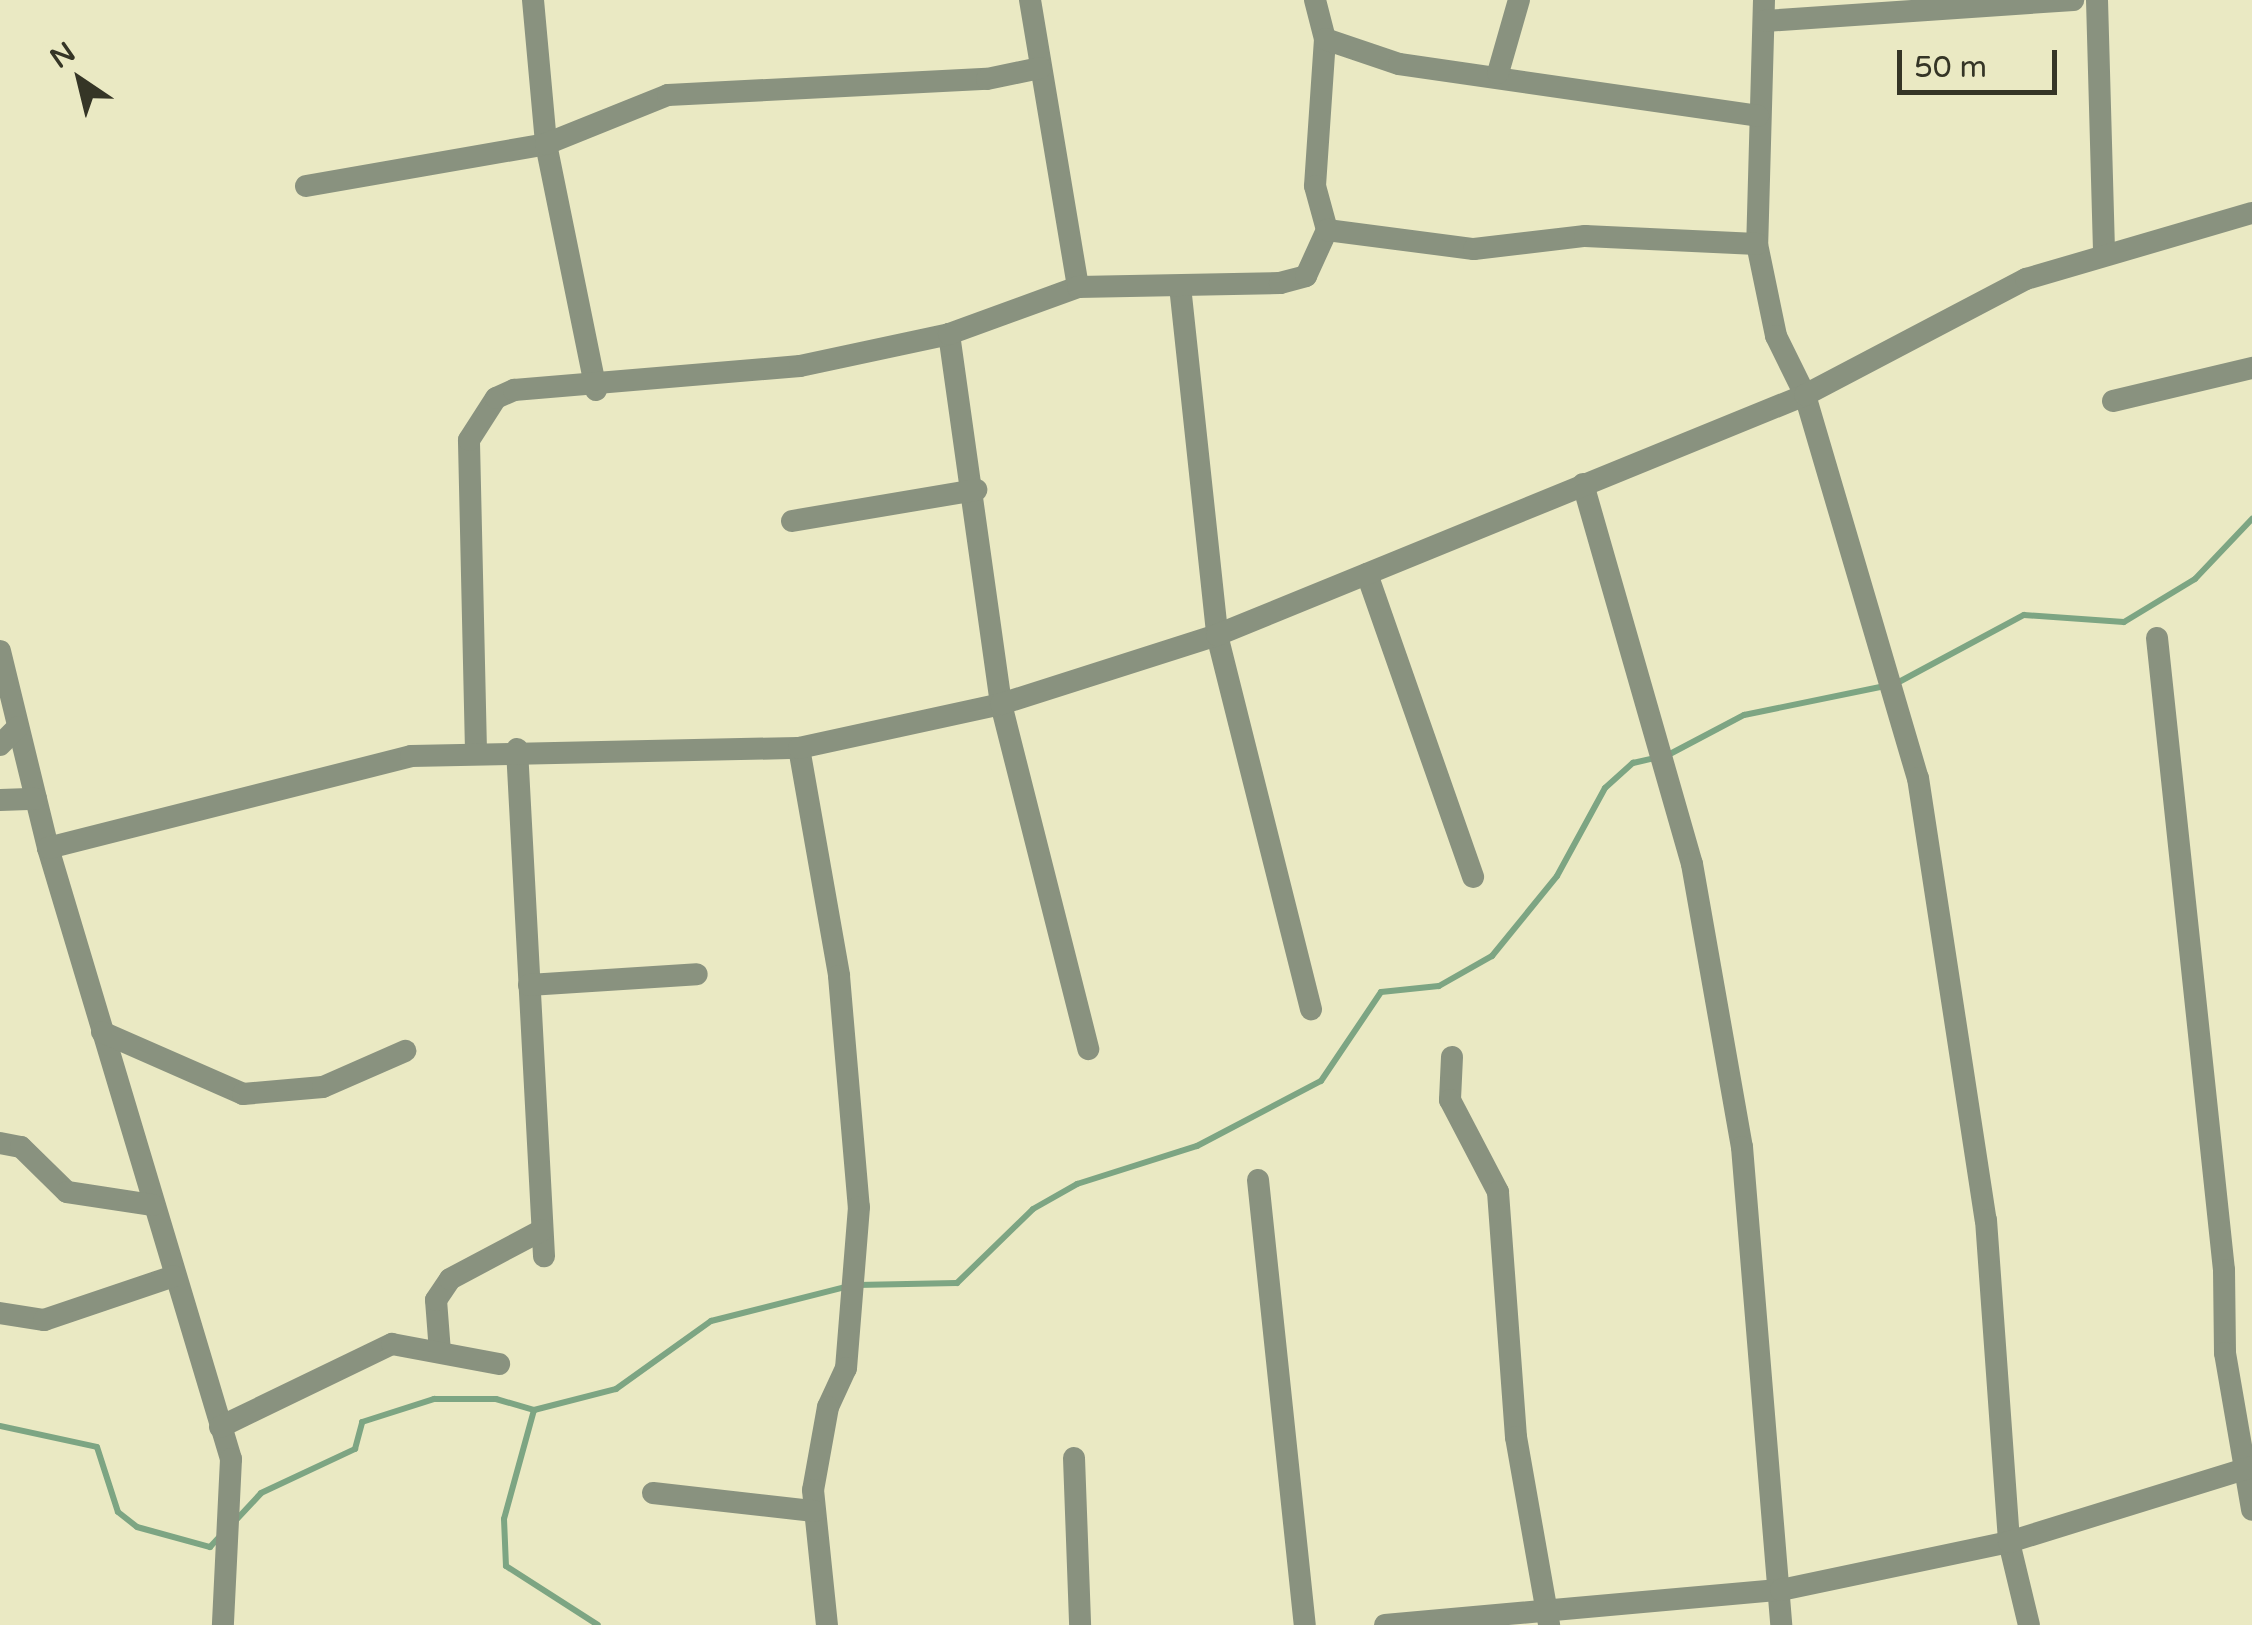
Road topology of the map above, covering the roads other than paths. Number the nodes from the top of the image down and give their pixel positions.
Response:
1 (532, 0) edge
2 (1030, 0) edge
3 (1315, 0) edge
4 (1520, 0) edge
5 (2073, 0) edge
6 (2098, 0) edge
7 (1765, 10) edge
8 (1325, 39) junction
9 (1040, 68) junction
10 (1498, 72) junction
11 (1758, 116) junction
12 (546, 144) junction
13 (306, 186) dead end
14 (2252, 213) edge
15 (1327, 230) junction
16 (1757, 244) junction
17 (2104, 251) junction
18 (1180, 286) junction
19 (1078, 288) junction
20 (949, 334) junction
21 (2252, 368) edge
22 (596, 390) junction
23 (1805, 396) junction
24 (2113, 401) dead end
25 (1583, 484) junction
26 (976, 490) junction
27 (792, 521) dead end
28 (1367, 574) junction
29 (1217, 635) junction
30 (2157, 638) dead end
31 (0, 652) edge
32 (1002, 704) junction
33 (18, 727) junction
34 (0, 744) edge
35 (516, 748) junction
36 (798, 748) junction
37 (476, 752) junction
38 (36, 799) junction
39 (0, 800) edge
40 (48, 848) junction
41 (1473, 877) dead end
42 (697, 974) dead end
43 (529, 985) junction
44 (1311, 1009) dead end
45 (102, 1032) junction
46 (1088, 1048) dead end
47 (404, 1051) dead end
48 (1452, 1057) dead end
49 (0, 1142) edge
50 (1258, 1180) dead end
51 (153, 1205) junction
52 (542, 1230) junction
53 (544, 1256) dead end
54 (174, 1276) junction
55 (0, 1313) edge
56 (440, 1352) junction
57 (499, 1364) dead end
58 (220, 1426) junction
59 (1074, 1458) dead end
60 (2247, 1468) edge
61 (653, 1493) dead end
62 (2252, 1510) edge
63 (814, 1512) junction
64 (2009, 1542) junction
65 (1781, 1590) junction
66 (1549, 1616) edge
67 (223, 1625) edge
68 (827, 1625) edge
69 (1080, 1625) edge
70 (1306, 1625) edge
71 (1385, 1625) edge
72 (1781, 1625) edge
73 (2029, 1625) edge

1 - 12 street
2 - 9 street
3 - 8 street
4 - 10 street
5 - 7 street
6 - 17 street
7 - 11 street
8 - 10 street
8 - 15 street
9 - 12 street
9 - 19 street
10 - 11 street
11 - 16 street
12 - 13 street
12 - 22 street
14 - 17 street
15 - 16 street
15 - 18 street
16 - 23 street
17 - 23 street
18 - 19 street
18 - 29 street
19 - 20 street
20 - 22 street
20 - 26 street
21 - 24 street
22 - 37 street
23 - 25 street
23 - 64 street
25 - 28 street
25 - 65 street
26 - 27 street
26 - 32 street
28 - 29 street
28 - 41 street
29 - 32 street
29 - 44 street
30 - 60 street
31 - 33 street
32 - 36 street
32 - 46 street
33 - 34 street
33 - 38 street
35 - 36 street
35 - 37 street
35 - 43 street
36 - 63 street
37 - 40 street
38 - 39 street
38 - 40 street
40 - 45 street
42 - 43 street
43 - 52 street
45 - 47 street
45 - 51 street
48 - 66 street
49 - 51 street
50 - 70 street
51 - 54 street
52 - 53 street
52 - 56 street
54 - 55 street
54 - 58 street
56 - 57 street
56 - 58 street
58 - 67 street
59 - 69 street
60 - 62 street
60 - 64 street
61 - 63 street
63 - 68 street
64 - 65 street
64 - 73 street
65 - 66 street
65 - 72 street
66 - 71 street

